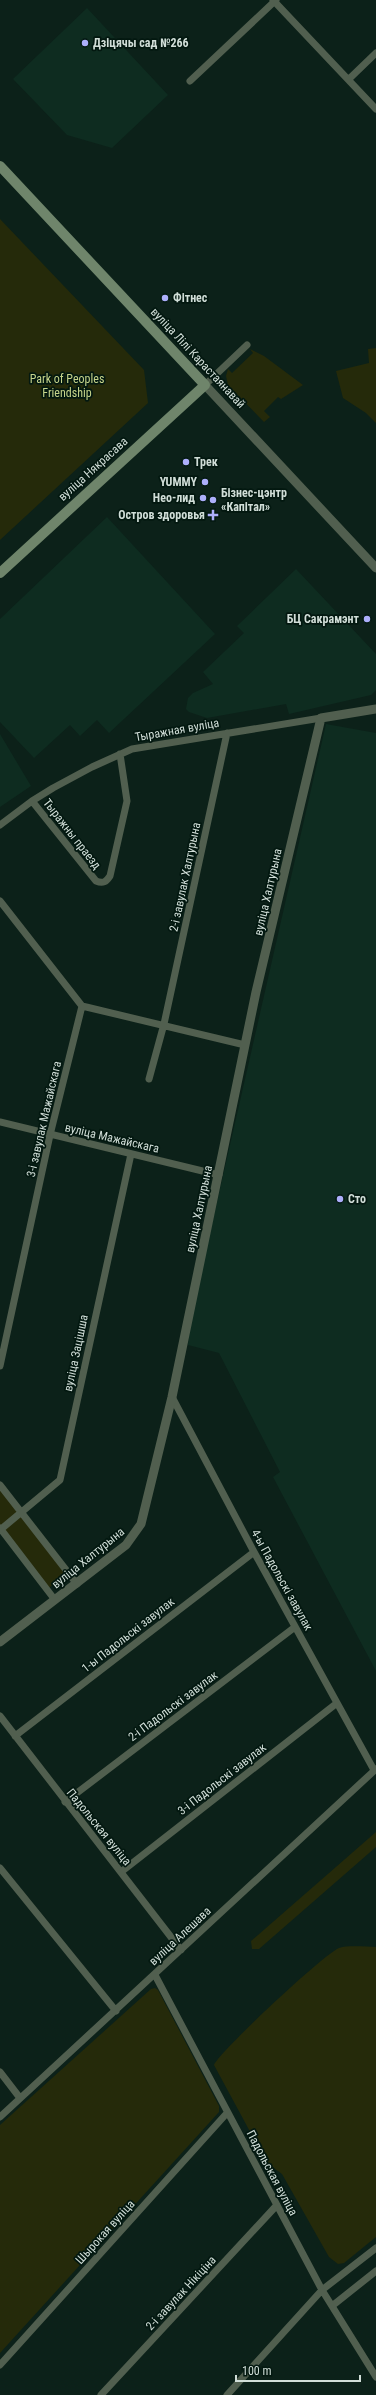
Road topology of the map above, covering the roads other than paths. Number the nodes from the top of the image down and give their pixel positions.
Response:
1 (274, 0) edge
2 (376, 53) edge
3 (349, 79) junction
4 (190, 81) dead end
5 (376, 108) edge
6 (0, 166) edge
7 (247, 345) dead end
8 (205, 385) junction
9 (376, 568) edge
10 (0, 573) edge
11 (376, 709) edge
12 (321, 718) junction
13 (227, 734) junction
14 (120, 754) junction
15 (32, 801) junction
16 (0, 825) edge
17 (0, 902) edge
18 (82, 1006) junction
19 (164, 1024) junction
20 (245, 1044) junction
21 (149, 1079) dead end
22 (0, 1122) edge
23 (50, 1135) junction
24 (131, 1154) junction
25 (219, 1175) junction
26 (0, 1366) edge
27 (172, 1397) junction
28 (0, 1485) edge
29 (21, 1513) junction
30 (0, 1529) edge
31 (254, 1552) junction
32 (76, 1584) junction
33 (55, 1600) junction
34 (295, 1627) junction
35 (0, 1642) edge
36 (337, 1703) junction
37 (0, 1716) edge
38 (15, 1736) junction
39 (375, 1770) edge
40 (65, 1802) junction
41 (0, 1868) edge
42 (121, 1872) junction
43 (181, 1950) junction
44 (155, 1975) junction
45 (116, 2011) junction
46 (0, 2072) edge
47 (20, 2098) junction
48 (227, 2113) junction
49 (0, 2117) edge
50 (277, 2205) junction
51 (376, 2248) edge
52 (376, 2271) edge
53 (322, 2290) junction
54 (332, 2306) junction
55 (0, 2365) edge
56 (376, 2377) edge
57 (101, 2395) edge
58 (227, 2395) edge

1 - 3 street
1 - 4 street
2 - 3 street
3 - 5 street
6 - 8 main road, вуліца Лілі Карастаянавай
7 - 8 street
8 - 9 street, вуліца Лілі Карастаянавай
8 - 10 main road, вуліца Някрасава
11 - 12 street, Тыражная вуліца
12 - 13 street, Тыражная вуліца
12 - 20 street, вуліца Халтурына
13 - 14 street, Тыражная вуліца
13 - 19 street, 2-і завулак Халтурына
14 - 15 street, Тыражная вуліца
14 - 15 street, Тыражны праезд
15 - 16 street, Тыражная вуліца
17 - 18 street
18 - 19 street
18 - 23 street, 3-і завулак Мажайскага
19 - 20 street
19 - 21 street, 2-і завулак Халтурына
20 - 25 street, вуліца Халтурына
22 - 23 street, вуліца Мажайскага
23 - 24 street, вуліца Мажайскага
23 - 26 street, 3-і завулак Мажайскага
24 - 25 street, вуліца Мажайскага
24 - 29 street, вуліца Зацішша
25 - 27 street, вуліца Халтурына
27 - 31 street, 4-ы Падольскі завулак
27 - 32 street, вуліца Халтурына
28 - 29 street
29 - 30 street, вуліца Зацішша
29 - 32 street
30 - 33 street
31 - 34 street, 4-ы Падольскі завулак
31 - 38 street, 1-ы Падольскі завулак
32 - 33 street, вуліца Халтурына
33 - 35 street, вуліца Халтурына
34 - 36 street, 4-ы Падольскі завулак
34 - 40 street, 2-і Падольскі завулак
36 - 39 street, 4-ы Падольскі завулак
36 - 42 street, 3-і Падольскі завулак
37 - 38 street, Падольская вуліца
38 - 40 street, Падольская вуліца
39 - 43 street, вуліца Алешава
40 - 42 street, Падольская вуліца
41 - 45 street
42 - 43 street, Падольская вуліца
43 - 44 street, вуліца Алешава
44 - 45 street, вуліца Алешава
44 - 48 street, Падольская вуліца
45 - 47 street, вуліца Алешава
46 - 47 street
47 - 49 street, вуліца Алешава
48 - 50 street, Падольская вуліца
48 - 55 street, Шырокая вуліца
50 - 53 street, Падольская вуліца
50 - 57 street, 2-і завулак Нікіціна
51 - 53 street
52 - 54 street
53 - 54 street, Падольская вуліца
53 - 58 street
54 - 56 street, Падольская вуліца

